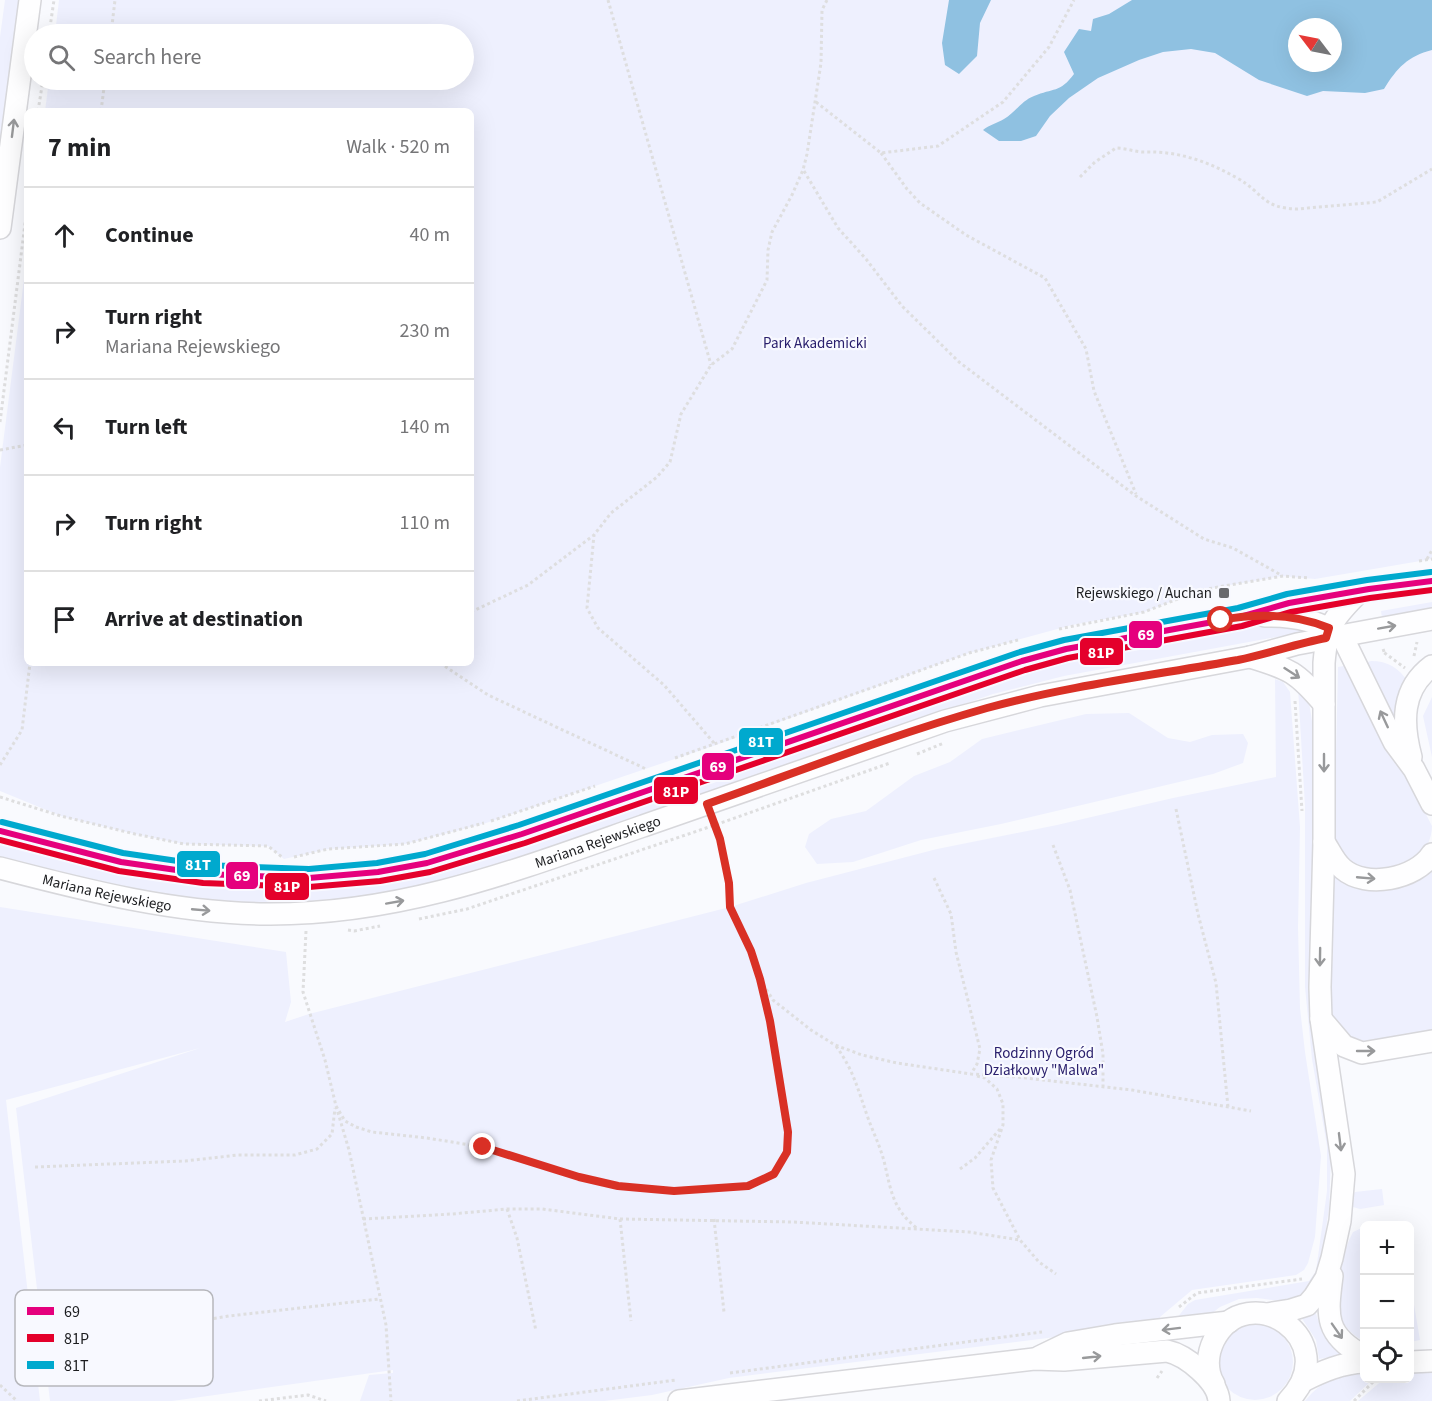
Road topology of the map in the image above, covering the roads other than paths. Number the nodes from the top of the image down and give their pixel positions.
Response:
1 (30, 0) edge
2 (27, 24) edge
3 (24, 46) edge
4 (0, 228) edge
5 (1432, 581) edge
6 (1360, 591) junction
7 (1240, 617) junction
8 (1432, 619) edge
9 (1332, 634) junction
10 (1250, 657) junction
11 (1432, 666) edge
12 (1324, 704) junction
13 (1414, 769) junction
14 (1432, 804) edge
15 (0, 831) edge
16 (1324, 842) junction
17 (1432, 854) edge
18 (0, 868) edge
19 (1321, 1020) junction
20 (1432, 1041) edge
21 (1337, 1234) junction
22 (1267, 1314) junction
23 (1229, 1322) junction
24 (1166, 1340) junction
25 (1360, 1354) edge
26 (1432, 1361) edge
27 (1360, 1362) edge
28 (1414, 1362) edge
29 (1303, 1381) junction
30 (735, 1398) edge
31 (1222, 1398) edge
32 (680, 1401) edge
33 (1288, 1401) edge

2 -> 1 street
4 -> 3 street
5 - 6 street
6 - 7 street
6 - 9 street
7 - 9 street
7 - 15 street
9 -> 8 street, Mariana Rejewskiego
9 - 10 street, Mariana Rejewskiego
9 - 12 street
13 -> 9 street
10 -> 12 street
18 -> 10 street, Mariana Rejewskiego
11 - 13 street
12 -> 16 street
13 - 14 street
16 -> 17 street
16 -> 19 street
19 -> 20 street
19 -> 21 street
21 - 22 street
21 -> 25 street
22 - 23 street
22 - 29 street
23 -> 24 street
23 - 31 street
24 - 30 street
24 - 31 street
26 - 28 street
27 - 29 street
29 - 33 street
30 - 32 street

